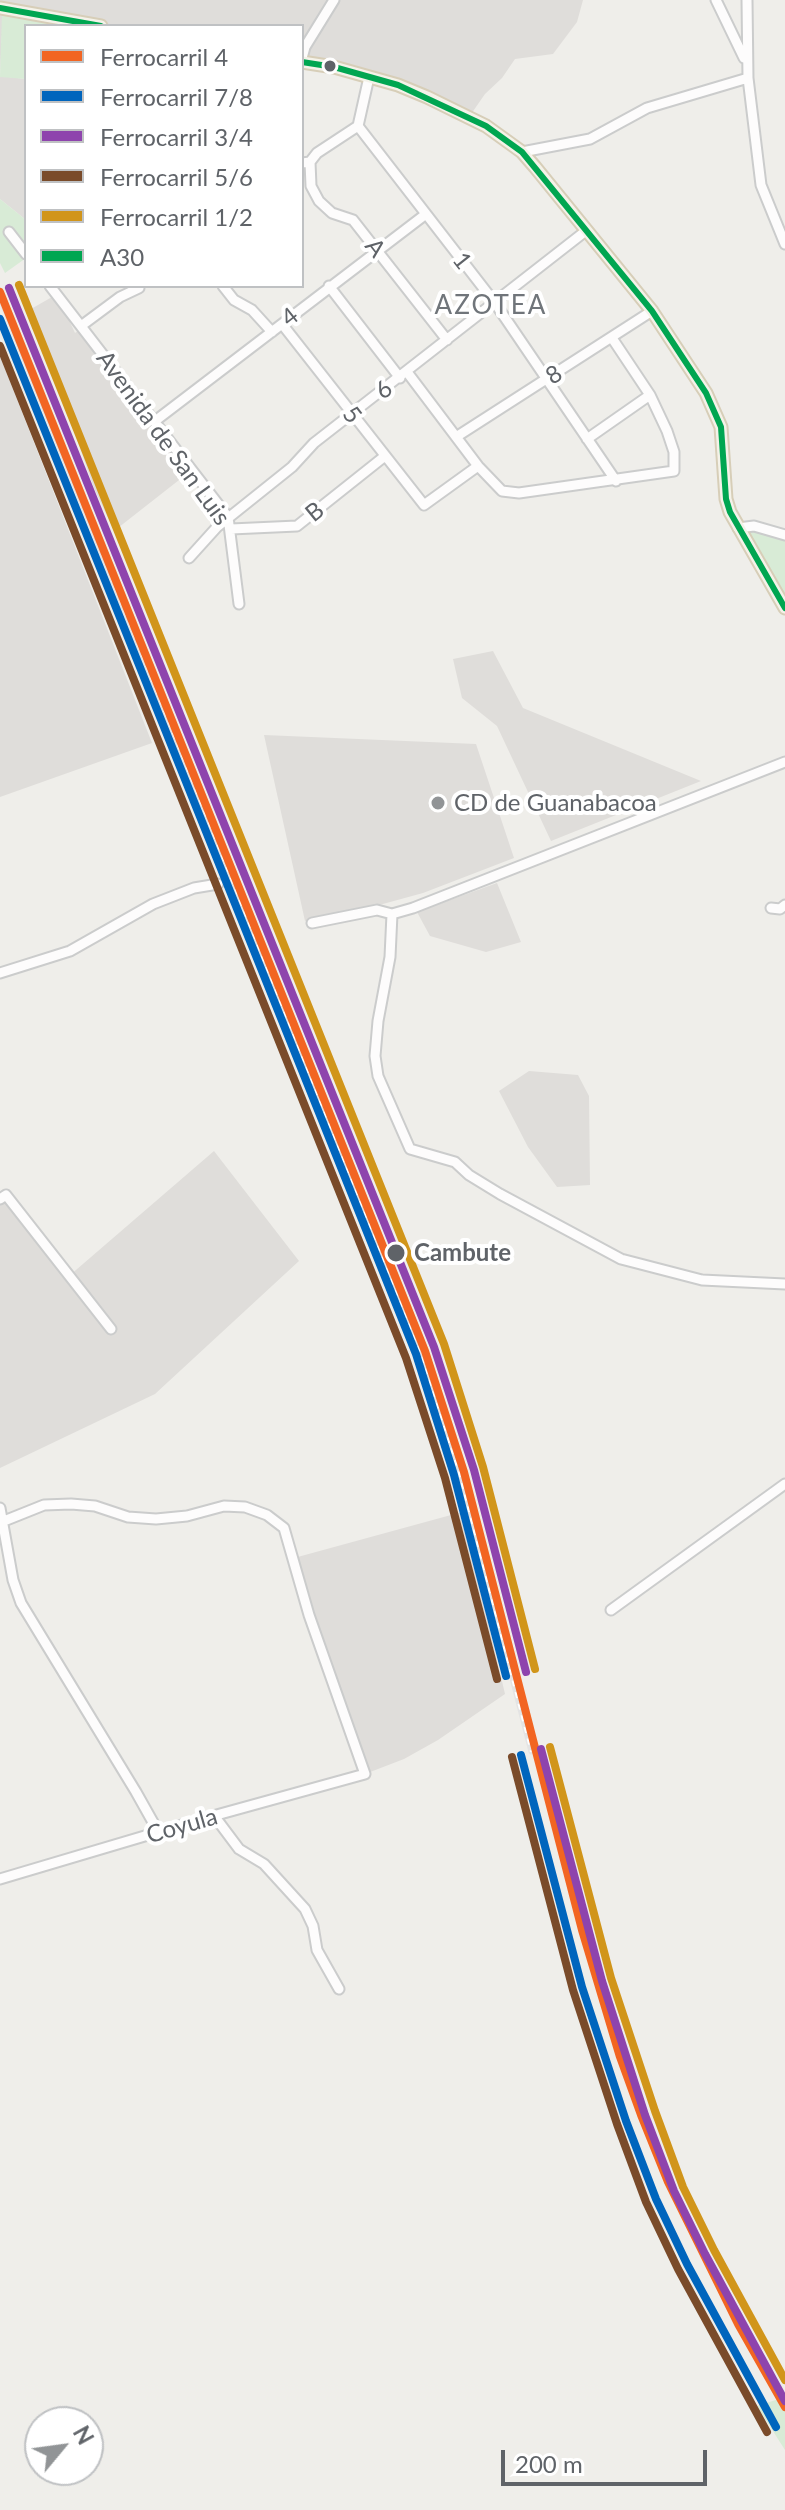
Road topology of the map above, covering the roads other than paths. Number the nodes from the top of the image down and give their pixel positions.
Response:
1 (334, 0) edge
2 (716, 0) edge
3 (747, 0) edge
4 (0, 8) edge
5 (90, 24) edge
6 (304, 51) edge
7 (304, 61) edge
8 (748, 65) junction
9 (369, 77) junction
10 (748, 78) junction
11 (358, 126) junction
12 (522, 152) junction
13 (306, 162) edge
14 (426, 214) junction
15 (587, 230) junction
16 (9, 232) dead end
17 (785, 244) edge
18 (24, 251) edge
19 (377, 251) junction
20 (329, 286) junction
21 (52, 288) edge
22 (139, 288) edge
23 (225, 288) edge
24 (495, 303) junction
25 (652, 311) junction
26 (282, 324) junction
27 (81, 326) junction
28 (272, 332) junction
29 (612, 338) junction
30 (447, 340) junction
31 (403, 375) junction
32 (547, 379) junction
33 (650, 395) junction
34 (351, 414) junction
35 (155, 421) junction
36 (456, 437) junction
37 (587, 439) junction
38 (385, 456) junction
39 (478, 466) junction
40 (616, 481) junction
41 (228, 517) junction
42 (738, 528) junction
43 (231, 529) junction
44 (785, 535) edge
45 (189, 558) dead end
46 (239, 604) dead end
47 (785, 608) edge
48 (785, 762) edge
49 (218, 884) dead end
50 (785, 905) edge
51 (771, 908) dead end
52 (392, 914) junction
53 (312, 923) dead end
54 (0, 973) edge
55 (0, 1199) edge
56 (785, 1284) edge
57 (111, 1329) dead end
58 (785, 1484) edge
59 (0, 1508) edge
60 (4, 1521) junction
61 (611, 1610) dead end
62 (215, 1817) junction
63 (159, 1833) junction
64 (0, 1879) edge
65 (339, 1989) dead end

1 - 6 street
2 - 8 street
3 - 8 street
4 - 5 main road
7 - 9 main road
8 - 10 street
9 - 11 street
9 - 12 main road
10 - 12 street
10 - 17 street
11 - 13 street
11 - 14 street, 1
12 - 15 main road
13 - 19 street, A
14 - 19 street, 4
14 - 24 street, 1
15 - 24 street, 6
15 - 25 main road
16 - 18 street
19 - 20 street, 4
19 - 30 street, A
20 - 26 street, 4
20 - 31 street
21 - 27 street, Avenida de San Luis
22 - 27 street
23 - 28 street
24 - 30 street, 6
24 - 32 street, 1
25 - 29 street, 8
25 - 42 main road
26 - 28 street, 4
26 - 34 street, 5
27 - 35 street, Avenida de San Luis
28 - 35 street, 4
29 - 32 street, 8
29 - 33 street
30 - 31 street, 6
31 - 34 street, 6
31 - 36 street
32 - 36 street, 8
32 - 37 street, 1
33 - 37 street
33 - 40 street
34 - 38 street, 5
34 - 41 street, 6
35 - 41 street, Avenida de San Luis
36 - 39 street
37 - 40 street, 1
38 - 39 street, 5
38 - 43 street, B
39 - 40 street
41 - 43 street, Avenida de San Luis
41 - 45 street, 6
42 - 44 street
42 - 47 main road
43 - 46 street, Avenida de San Luis
48 - 52 street
49 - 54 street
50 - 51 street
52 - 53 street
52 - 56 street
55 - 57 street
58 - 61 street
59 - 60 street
60 - 62 street, Coyula
60 - 63 street
62 - 63 street, Coyula
62 - 65 street
63 - 64 street, Coyula

